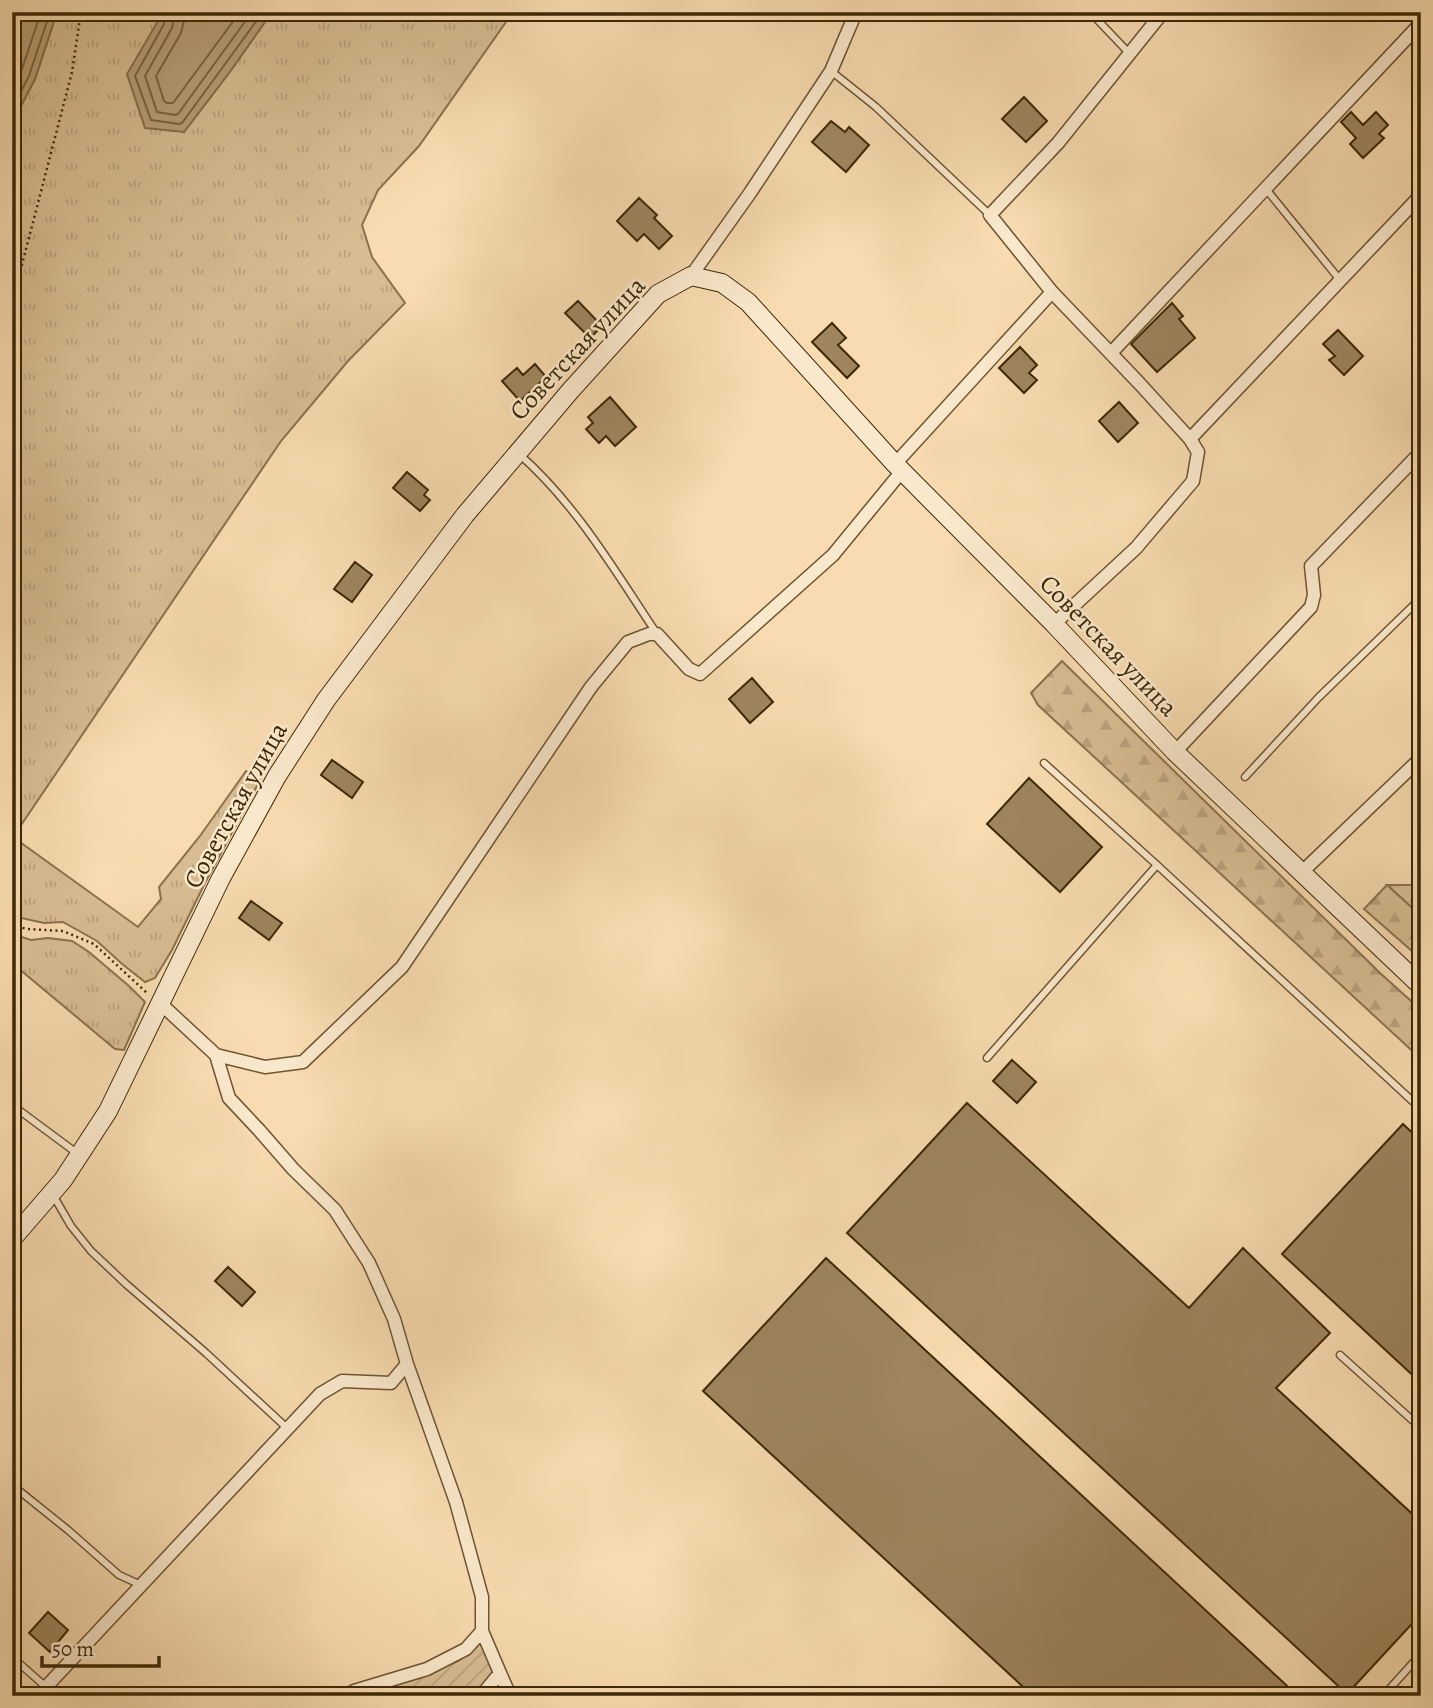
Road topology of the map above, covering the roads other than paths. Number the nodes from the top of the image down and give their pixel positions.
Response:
1 (856, 12) edge
2 (1090, 12) edge
3 (1163, 12) edge
4 (1421, 23) edge
5 (1129, 53) junction
6 (831, 71) junction
7 (1266, 189) junction
8 (1421, 195) edge
9 (990, 215) junction
10 (691, 276) junction
11 (1341, 280) junction
12 (1052, 292) junction
13 (1111, 353) junction
14 (1190, 439) junction
15 (1421, 452) edge
16 (517, 453) junction
17 (899, 468) junction
18 (1421, 598) edge
19 (1054, 624) junction
20 (657, 634) junction
21 (1175, 752) junction
22 (1421, 758) edge
23 (1044, 763) dead end
24 (1245, 777) dead end
25 (1157, 865) junction
26 (1301, 873) junction
27 (1421, 986) edge
28 (161, 1004) junction
29 (216, 1055) junction
30 (987, 1058) dead end
31 (12, 1105) edge
32 (1421, 1109) edge
33 (80, 1155) junction
34 (52, 1193) junction
35 (12, 1239) edge
36 (1340, 1355) dead end
37 (407, 1364) junction
38 (1421, 1428) edge
39 (288, 1429) junction
40 (12, 1485) edge
41 (141, 1586) junction
42 (482, 1631) junction
43 (1421, 1654) edge
44 (12, 1657) edge
45 (500, 1673) junction
46 (43, 1692) edge
47 (345, 1696) edge
48 (481, 1696) edge
49 (510, 1696) edge
50 (1382, 1696) edge

1 - 6 street
2 - 5 lane
3 - 5 street
4 - 7 street
5 - 9 street
6 - 9 lane
6 - 10 street
7 - 11 lane
7 - 13 street
8 - 11 street
9 - 12 street
10 - 16 street, Советская улица
10 - 17 street, Советская улица
11 - 14 street
12 - 13 street
12 - 17 street
13 - 14 street
14 - 19 street
15 - 21 street
16 - 20 lane
16 - 28 street, Советская улица
17 - 19 street, Советская улица
17 - 20 street
18 - 24 lane
19 - 21 street, Советская улица
20 - 29 street
21 - 26 street, Советская улица
22 - 26 street
23 - 25 lane
25 - 30 lane
25 - 32 lane
26 - 27 street, Советская улица
28 - 29 street
28 - 33 street, Советская улица
29 - 37 street
31 - 33 lane
33 - 34 street, Советская улица
34 - 35 street, Советская улица
34 - 39 lane
36 - 38 lane
37 - 39 street
37 - 42 street
39 - 41 street
40 - 41 lane
41 - 46 street
42 - 45 street
42 - 47 street
43 - 50 lane
44 - 46 lane
45 - 48 street
45 - 49 street

